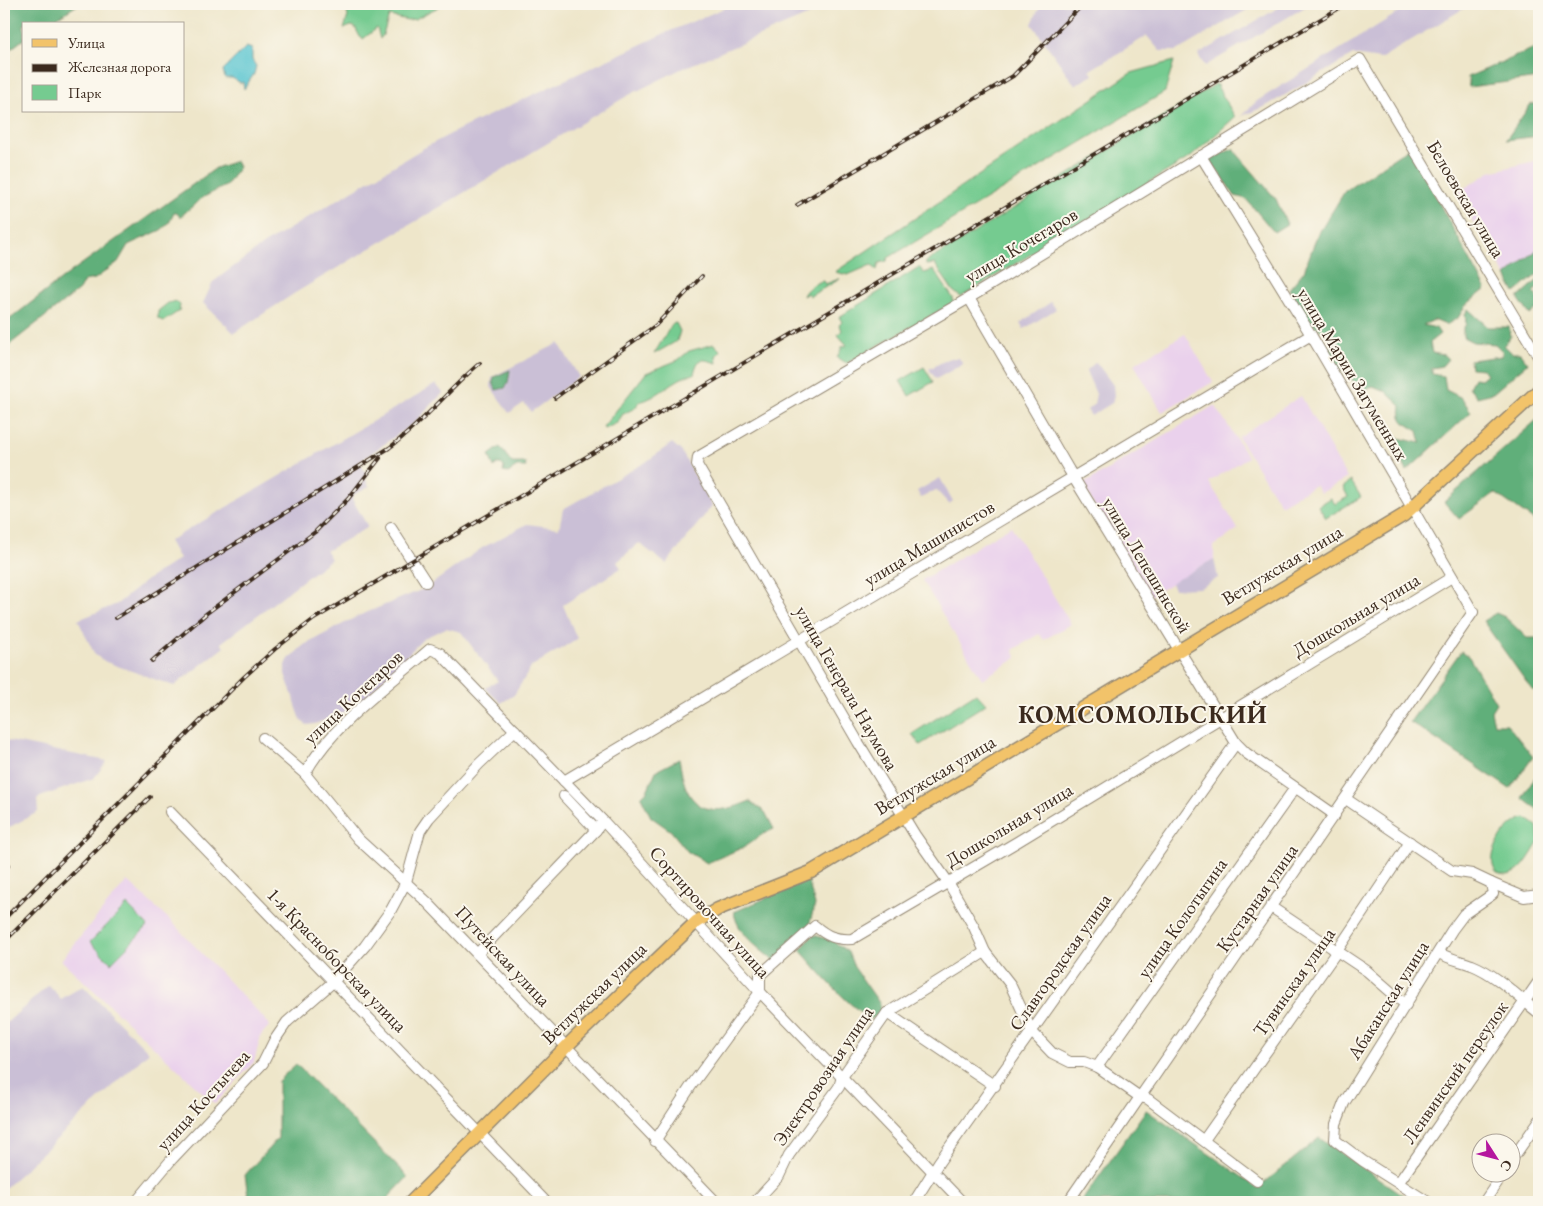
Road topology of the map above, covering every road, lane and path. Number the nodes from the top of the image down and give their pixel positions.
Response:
1 (1360, 59) joint
2 (1201, 156) junction
3 (969, 298) junction
4 (1311, 335) junction
5 (1539, 358) edge
6 (1539, 390) edge
7 (698, 457) joint
8 (1074, 477) junction
9 (1412, 509) junction
10 (391, 528) dead end
11 (1452, 577) junction
12 (426, 582) dead end
13 (1473, 612) joint
14 (799, 642) junction
15 (430, 649) joint
16 (1178, 649) junction
17 (1220, 718) junction
18 (515, 730) junction
19 (263, 738) dead end
20 (1236, 743) junction
21 (305, 774) junction
22 (564, 781) junction
23 (1295, 788) junction
24 (564, 796) dead end
25 (1346, 799) junction
26 (170, 812) dead end
27 (1335, 816) junction
28 (904, 817) junction
29 (604, 822) junction
30 (596, 830) junction
31 (1410, 842) junction
32 (406, 882) junction
33 (948, 882) junction
34 (1491, 883) junction
35 (1539, 895) edge
36 (1271, 907) junction
37 (696, 922) junction
38 (1337, 951) junction
39 (985, 952) junction
40 (1439, 953) junction
41 (477, 954) junction
42 (1539, 981) edge
43 (333, 982) junction
44 (760, 992) junction
45 (1524, 1002) junction
46 (1406, 1005) junction
47 (887, 1013) junction
48 (1539, 1013) edge
49 (1032, 1032) junction
50 (565, 1047) junction
51 (1097, 1067) junction
52 (842, 1077) junction
53 (995, 1086) junction
54 (1140, 1096) junction
55 (1539, 1121) edge
56 (479, 1133) junction
57 (1204, 1140) junction
58 (655, 1141) junction
59 (1520, 1148) edge
60 (934, 1171) junction
61 (1257, 1181) dead end
62 (1399, 1182) junction
63 (1496, 1184) edge
64 (136, 1202) edge
65 (412, 1202) edge
66 (546, 1202) edge
67 (716, 1202) edge
68 (755, 1202) edge
69 (914, 1202) edge
70 (962, 1202) edge
71 (1068, 1202) edge
72 (1428, 1202) edge
73 (1484, 1202) edge

1 - 2 street, улица Кочегаров
1 - 5 street, Белоевская улица
2 - 3 street, улица Кочегаров
2 - 4 street, улица Марии Загуменных
3 - 7 street, улица Кочегаров
3 - 8 street, улица Лепешинской
4 - 8 street, улица Машинистов
4 - 9 street, улица Марии Загуменных
6 - 9 main road, Ветлужская улица
7 - 14 street, улица Генерала Наумова
8 - 14 street, улица Машинистов
8 - 16 street, улица Лепешинской
9 - 11 street, улица Марии Загуменных
9 - 16 main road, Ветлужская улица
10 - 12 street
11 - 13 street, улица Марии Загуменных
11 - 17 street, Дошкольная улица
13 - 25 street, Кустарная улица
14 - 22 street, улица Машинистов
14 - 28 street, улица Генерала Наумова
15 - 18 street, Сортировочная улица
15 - 21 street, улица Кочегаров
16 - 17 street, улица Лепешинской
16 - 28 main road, Ветлужская улица
17 - 20 street, улица Лепешинской
17 - 33 street, Дошкольная улица
18 - 22 street, Сортировочная улица
18 - 32 street
19 - 21 street, Путейская улица
20 - 23 street, улица Лепешинской
20 - 49 street, Славгородская улица
21 - 32 street, Путейская улица
22 - 29 street, Сортировочная улица
23 - 27 street, улица Лепешинской
23 - 51 street, улица Колотыгина
24 - 30 street
25 - 27 street, Кустарная улица
25 - 31 street
26 - 43 street, 1-я Красноборская улица
27 - 36 street, Кустарная улица
28 - 33 street, улица Генерала Наумова
28 - 37 main road, Ветлужская улица
29 - 30 street
29 - 37 street, Сортировочная улица
30 - 41 street
31 - 34 street
31 - 38 street, Тувинская улица
32 - 41 street, Путейская улица
32 - 43 street, улица Костычева
33 - 39 street, улица Генерала Наумова
33 - 44 street, Дошкольная улица
34 - 35 street
34 - 40 street, Абаканская улица
36 - 38 street
36 - 54 street, Кустарная улица
37 - 44 street, Сортировочная улица
37 - 50 main road, Ветлужская улица
38 - 46 street
38 - 57 street, Тувинская улица
39 - 47 street, Электровозная улица
39 - 49 street, улица Генерала Наумова
40 - 45 street
40 - 46 street, Абаканская улица
41 - 50 street, Путейская улица
42 - 45 street, Ленвинский переулок
43 - 56 street, 1-я Красноборская улица
43 - 64 street, улица Костычева
44 - 52 street, Сортировочная улица
44 - 58 street, Дошкольная улица
45 - 48 street
45 - 62 street, Ленвинский переулок
46 - 62 street, Абаканская улица
47 - 52 street, Электровозная улица
47 - 53 street
49 - 51 street, улица Генерала Наумова
49 - 53 street, Славгородская улица
50 - 56 main road, Ветлужская улица
50 - 58 street, Путейская улица
51 - 54 street, улица Генерала Наумова
52 - 60 street, Сортировочная улица
52 - 68 street, Электровозная улица
53 - 60 street, Славгородская улица
54 - 57 street, улица Генерала Наумова
54 - 71 street, Кустарная улица
55 - 59 street
56 - 65 main road, Ветлужская улица
56 - 66 street, 1-я Красноборская улица
57 - 61 street, улица Генерала Наумова
58 - 67 street, Путейская улица
60 - 69 street, Славгородская улица
60 - 70 street, Сортировочная улица
62 - 72 street
63 - 73 street

